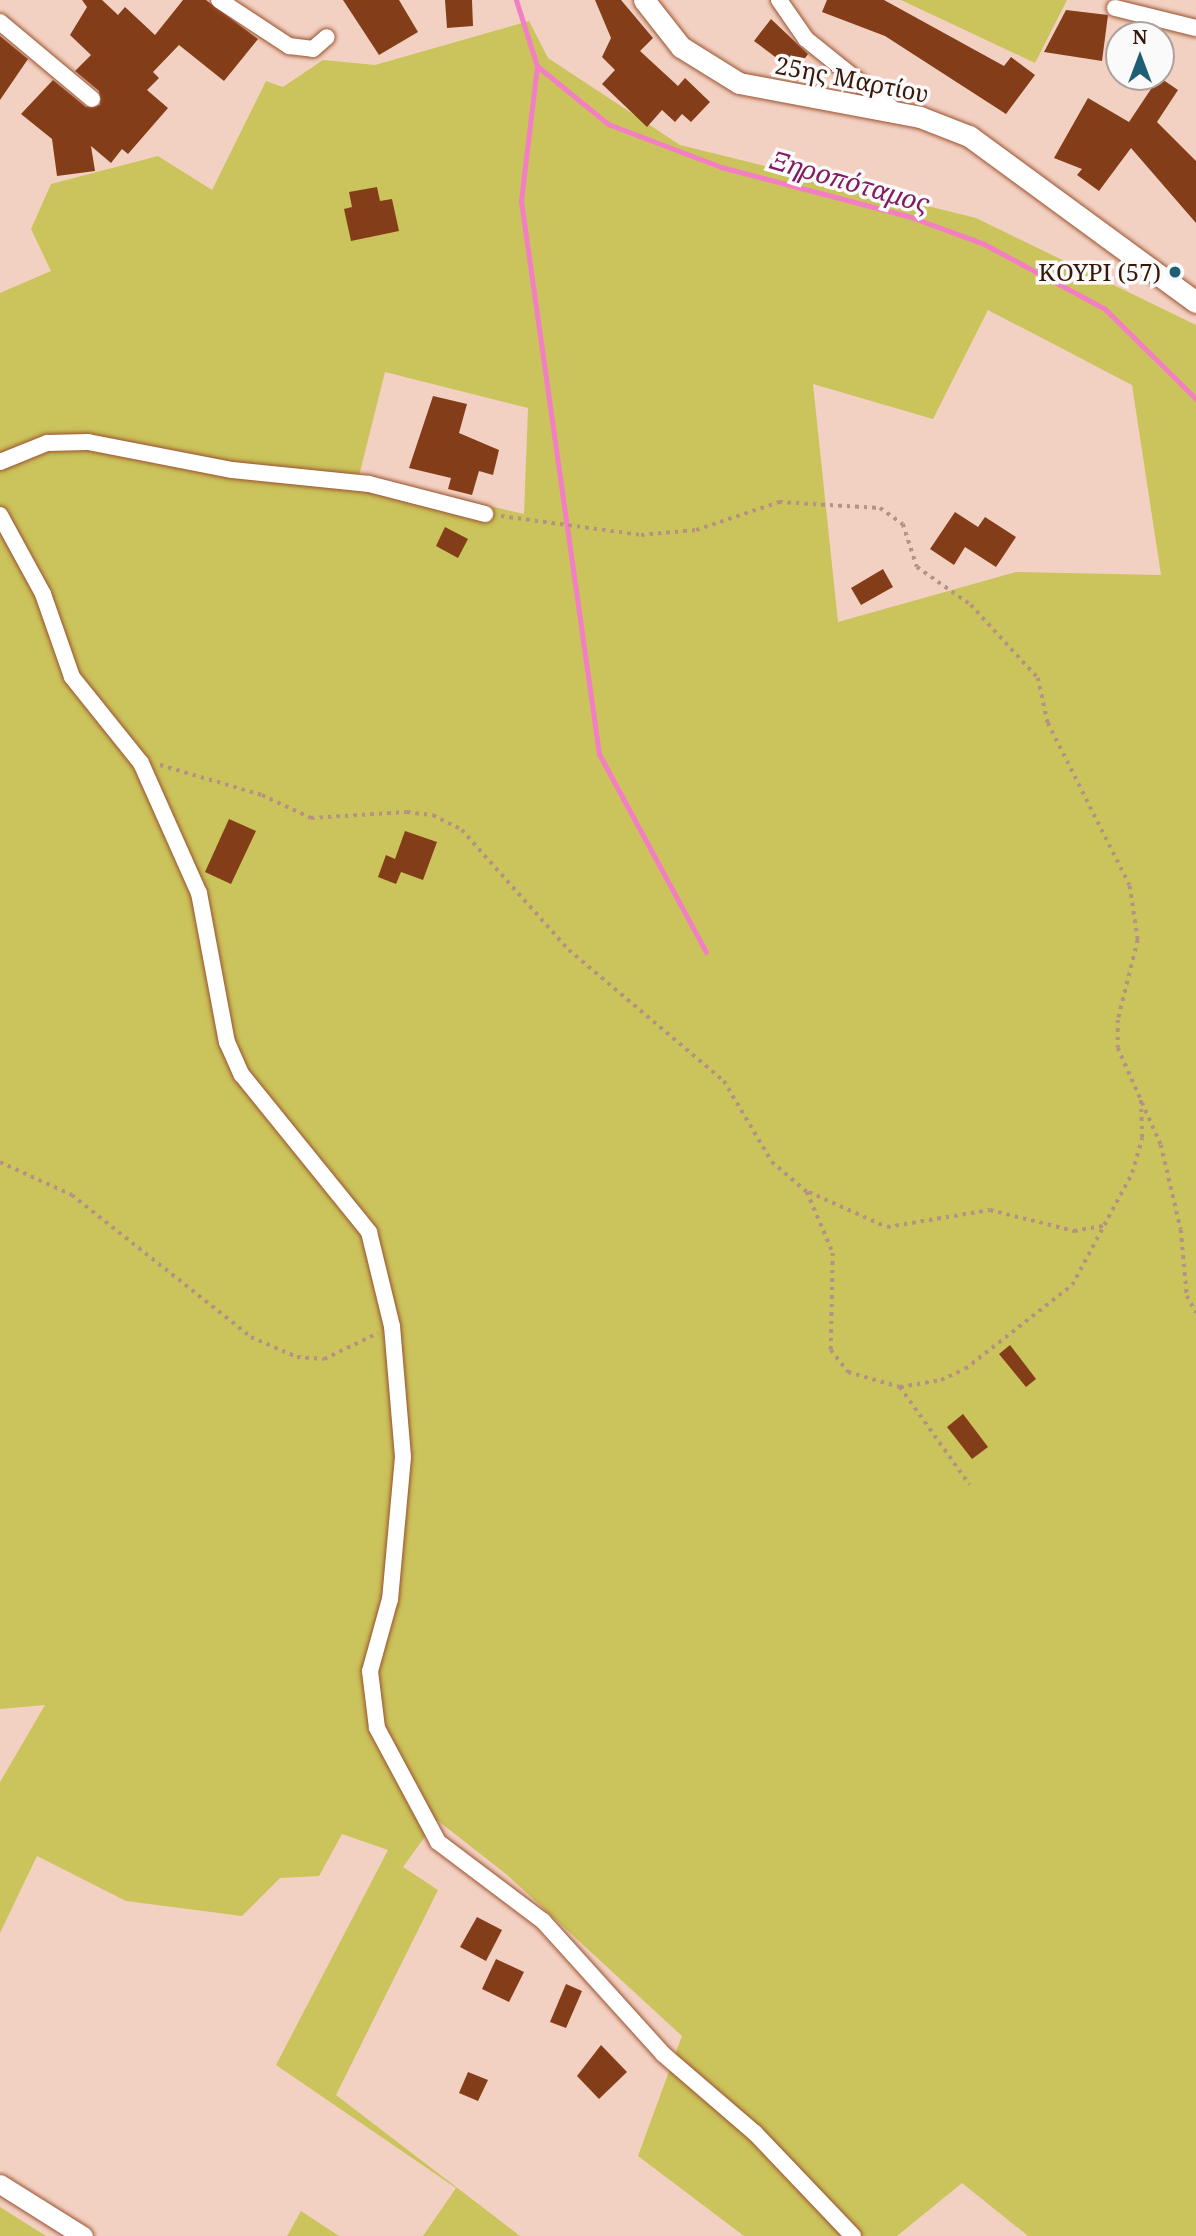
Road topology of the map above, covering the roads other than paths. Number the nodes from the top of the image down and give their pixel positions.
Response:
1 (219, 0) edge
2 (644, 0) edge
3 (779, 0) edge
4 (1115, 8) dead end
5 (0, 22) edge
6 (1196, 28) edge
7 (327, 37) dead end
8 (92, 99) dead end
9 (898, 113) junction
10 (1196, 302) edge
11 (0, 462) edge
12 (485, 514) road end
13 (0, 515) edge
14 (0, 2184) edge
15 (83, 2236) edge
16 (852, 2236) edge

1 - 7 street
2 - 9 main road, 25ης Μαρτίου
3 - 9 street
4 - 6 street
5 - 8 street
9 - 10 main road, 25ης Μαρτίου
11 - 12 street
13 - 16 street
14 - 15 street

